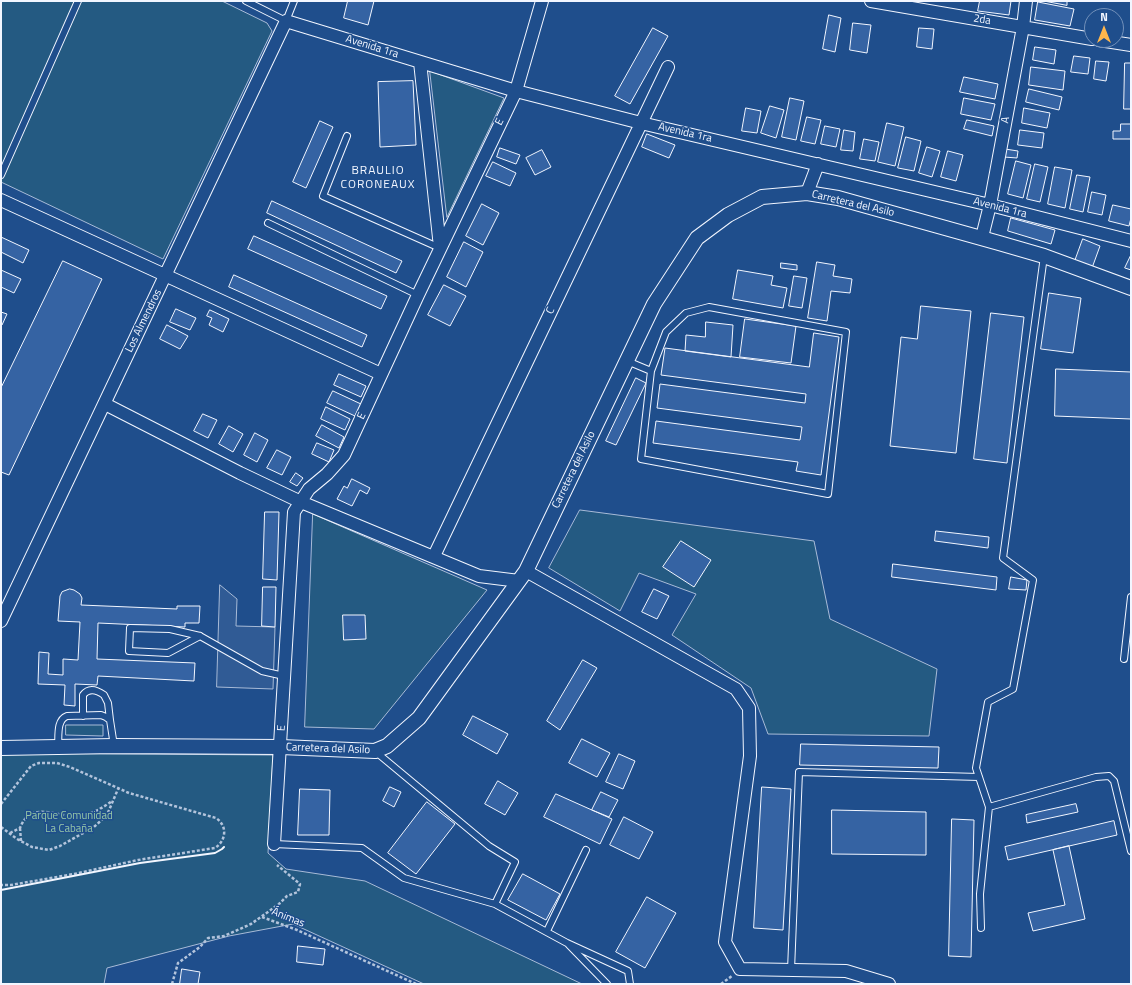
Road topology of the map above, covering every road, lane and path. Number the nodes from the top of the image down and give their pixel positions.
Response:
1 (78, 1) edge
2 (246, 1) edge
3 (294, 1) edge
4 (542, 1) edge
5 (871, 1) edge
6 (1026, 1) edge
7 (286, 21) junction
8 (1023, 27) junction
9 (1084, 38) edge
10 (420, 62) junction
11 (668, 67) dead end
12 (516, 91) junction
13 (641, 123) junction
14 (347, 136) dead end
15 (818, 164) junction
16 (1, 175) edge
17 (807, 193) junction
18 (1, 200) edge
19 (990, 205) junction
20 (268, 223) dead end
21 (982, 237) junction
22 (1131, 241) edge
23 (440, 248) junction
24 (1044, 256) junction
25 (166, 276) junction
26 (1131, 288) edge
27 (418, 295) junction
28 (626, 361) junction
29 (651, 371) junction
30 (381, 374) junction
31 (104, 404) junction
32 (301, 502) junction
33 (434, 556) junction
34 (522, 576) junction
35 (1131, 597) edge
36 (1, 621) edge
37 (200, 636) junction
38 (1124, 659) dead end
39 (284, 676) junction
40 (83, 716) junction
41 (110, 720) junction
42 (114, 746) junction
43 (281, 747) junction
44 (1, 748) edge
45 (58, 748) junction
46 (375, 751) junction
47 (979, 777) junction
48 (118, 788) junction
49 (112, 801) junction
50 (1, 804) edge
51 (990, 807) junction
52 (1, 827) edge
53 (20, 828) junction
54 (10, 833) junction
55 (21, 841) junction
56 (274, 844) joint
57 (586, 850) dead end
58 (1131, 851) edge
59 (277, 865) dead end
60 (1, 885) edge
61 (495, 904) junction
62 (262, 917) junction
63 (981, 928) dead end
64 (547, 931) junction
65 (566, 943) junction
66 (791, 970) junction
67 (172, 984) edge
68 (416, 984) edge
69 (607, 984) edge
70 (630, 984) edge
71 (889, 984) edge

1 - 16 lane
2 - 7 lane, Avenida 1ra
3 - 7 lane
4 - 12 street, E
5 - 8 street, 2da
6 - 8 street, A
7 - 10 street, Avenida 1ra
7 - 25 street, Los Almendros
8 - 9 street, 2da
8 - 19 street, A
10 - 12 street, Avenida 1ra
10 - 23 street
11 - 13 street, C
12 - 13 street, Avenida 1ra
12 - 23 street, E
13 - 15 street, Avenida 1ra
13 - 33 street, C
14 - 23 lane
15 - 17 street
15 - 19 street, Avenida 1ra
17 - 21 street, Carretera del Asilo
17 - 28 street, Carretera del Asilo
18 - 25 street
19 - 21 street, A
19 - 22 street, Avenida 1ra
20 - 27 lane
21 - 24 street, Carretera del Asilo
23 - 27 street, E
24 - 26 street, Carretera del Asilo
24 - 47 lane
25 - 30 street
25 - 31 street, Los Almendros
27 - 30 street, E
28 - 29 lane
28 - 34 street, Carretera del Asilo
29 - 29 lane
30 - 32 street, E
31 - 32 street
31 - 36 street, Los Almendros
32 - 33 street
32 - 39 street, E
33 - 34 street
34 - 46 street, Carretera del Asilo
34 - 66 street
35 - 38 lane
37 - 37 lane
37 - 39 lane
39 - 43 street, E
40 - 41 lane
40 - 41 lane
40 - 45 lane
41 - 42 lane
42 - 43 street, Carretera del Asilo
42 - 45 street, Carretera del Asilo
43 - 46 street, Carretera del Asilo
43 - 56 street, E
44 - 45 street, Carretera del Asilo
46 - 61 lane
47 - 51 lane
47 - 66 lane
48 - 49 path
48 - 50 path
48 - 60 path
49 - 53 path
49 - 55 path
51 - 58 lane
51 - 63 lane
52 - 54 path
53 - 54 path
53 - 55 path
54 - 55 path
56 - 61 lane
57 - 64 lane
59 - 62 path
61 - 64 lane
62 - 67 path, Ánimas
62 - 68 path, Ánimas
64 - 65 lane
65 - 69 lane
65 - 70 lane
66 - 71 street

